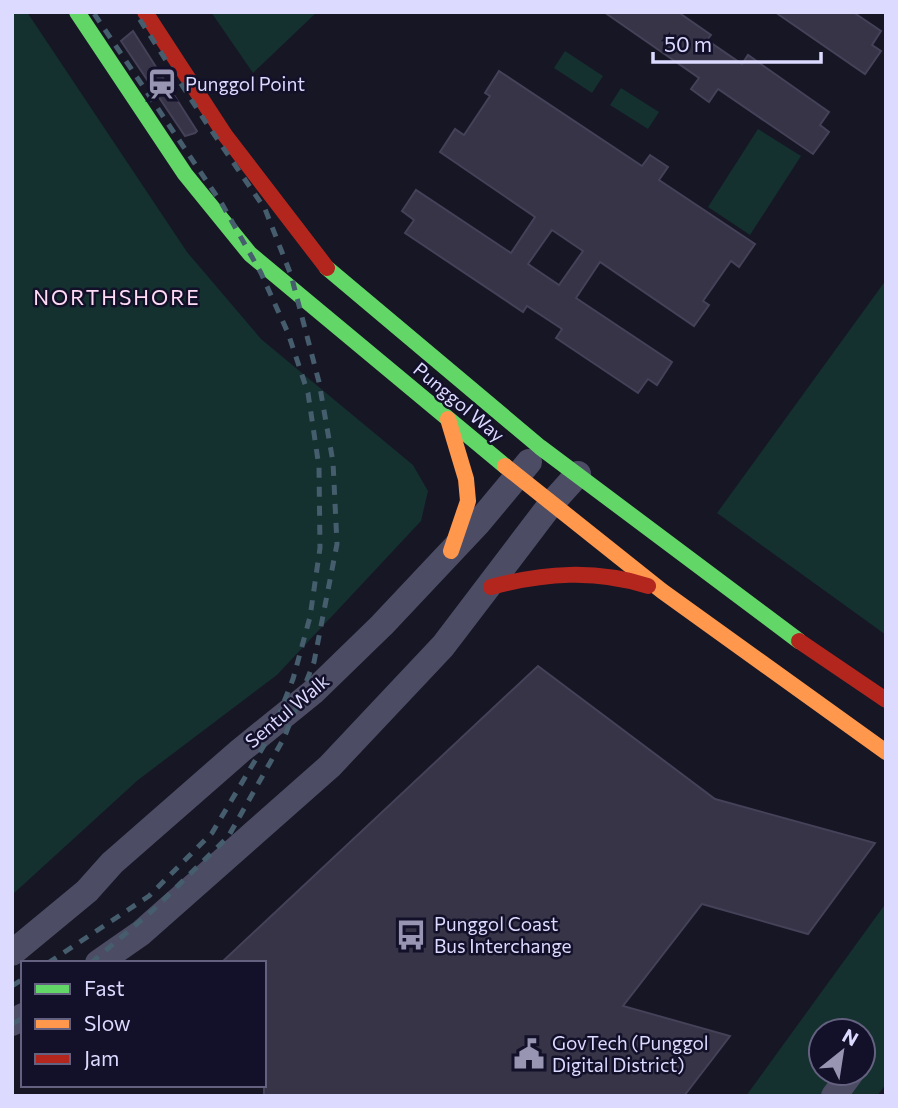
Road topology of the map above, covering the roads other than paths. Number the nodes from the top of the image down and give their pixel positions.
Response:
1 (77, 12) edge
2 (145, 12) edge
3 (448, 419) junction
4 (540, 447) junction
5 (578, 474) junction
6 (518, 478) junction
7 (551, 504) junction
8 (451, 551) junction
9 (491, 587) junction
10 (662, 591) junction
11 (886, 700) edge
12 (886, 752) edge
13 (12, 953) edge
14 (101, 961) edge

1 - 3 main road, Punggol Way
2 - 4 main road, Punggol Way
3 - 6 main road, Punggol Way
3 - 8 main road
4 - 5 main road, Punggol Way
4 - 6 street, Sentul Walk
5 - 7 street
5 - 11 main road, Punggol Way
6 - 7 main road, Punggol Way
6 - 8 street, Sentul Walk
7 - 9 street
7 - 10 main road, Punggol Way
8 - 13 street, Sentul Walk
9 - 10 main road
9 - 14 street
10 - 12 main road, Punggol Way

